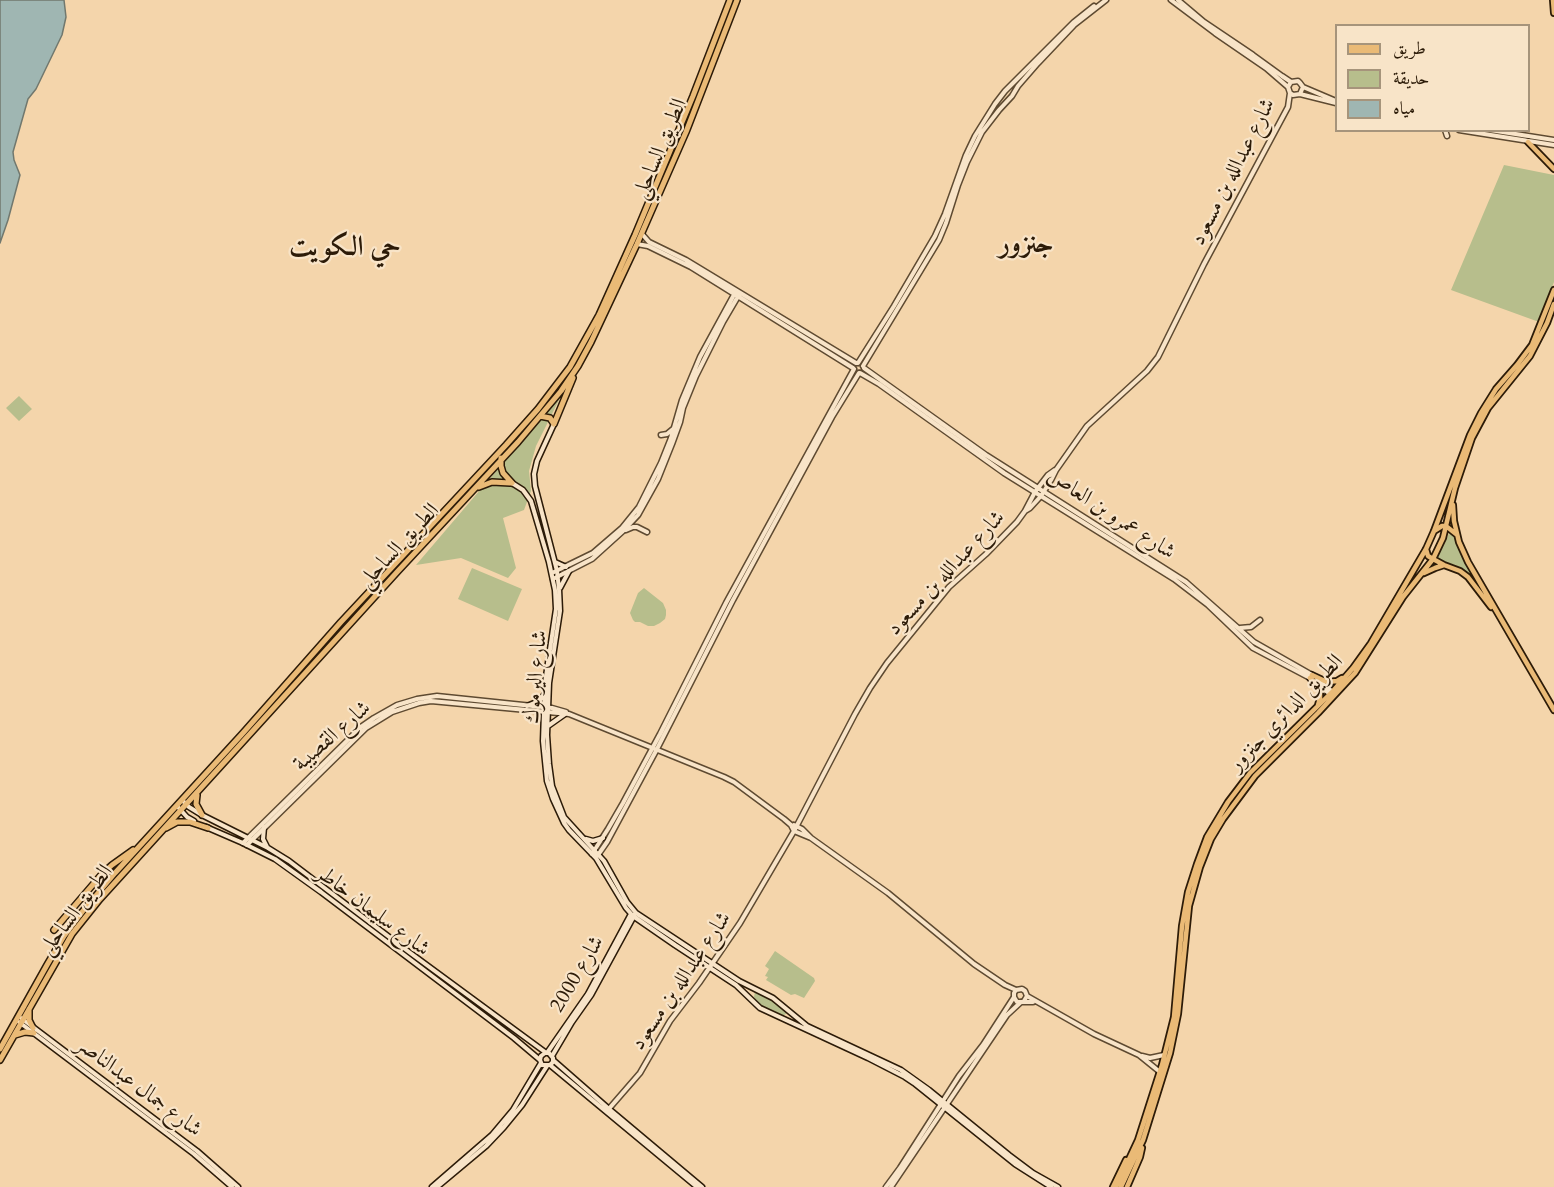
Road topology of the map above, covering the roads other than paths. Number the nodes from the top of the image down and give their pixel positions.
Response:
1 (730, 0) edge
2 (737, 0) edge
3 (1104, 0) edge
4 (1172, 0) edge
5 (1178, 0) edge
6 (1553, 0) edge
7 (1554, 13) edge
8 (1290, 85) junction
9 (1303, 87) junction
10 (1290, 93) junction
11 (1299, 94) junction
12 (1335, 102) edge
13 (1335, 102) edge
14 (1288, 107) junction
15 (1446, 132) edge
16 (1473, 132) edge
17 (1497, 132) edge
18 (1447, 136) dead end
19 (1527, 140) junction
20 (1554, 140) edge
21 (1554, 146) edge
22 (1554, 169) edge
23 (642, 234) junction
24 (637, 244) junction
25 (649, 244) junction
26 (1554, 290) edge
27 (737, 293) junction
28 (1554, 304) edge
29 (857, 363) junction
30 (578, 366) junction
31 (864, 367) junction
32 (853, 369) junction
33 (860, 373) junction
34 (537, 415) junction
35 (554, 424) junction
36 (674, 429) junction
37 (662, 435) dead end
38 (506, 445) junction
39 (501, 460) junction
40 (1056, 470) junction
41 (512, 483) junction
42 (1038, 487) junction
43 (474, 490) junction
44 (1044, 491) junction
45 (1035, 492) junction
46 (1041, 496) junction
47 (1453, 497) junction
48 (1025, 511) junction
49 (1446, 526) junction
50 (623, 531) junction
51 (1434, 531) junction
52 (647, 532) dead end
53 (1458, 536) junction
54 (1426, 549) junction
55 (1433, 559) junction
56 (554, 561) junction
57 (1444, 565) junction
58 (568, 569) junction
59 (555, 575) junction
60 (1419, 576) junction
61 (559, 589) junction
62 (1260, 620) dead end
63 (1504, 624) junction
64 (1238, 627) junction
65 (1349, 673) junction
66 (1311, 677) junction
67 (545, 694) junction
68 (1333, 694) junction
69 (527, 706) junction
70 (546, 710) junction
71 (1316, 710) junction
72 (1554, 710) edge
73 (567, 714) junction
74 (547, 727) junction
75 (655, 748) junction
76 (202, 786) junction
77 (184, 802) junction
78 (179, 808) junction
79 (202, 815) junction
80 (791, 825) junction
81 (797, 825) junction
82 (264, 827) junction
83 (208, 828) junction
84 (794, 831) junction
85 (160, 832) junction
86 (250, 838) junction
87 (584, 838) junction
88 (603, 838) junction
89 (811, 838) junction
90 (142, 844) junction
91 (245, 844) junction
92 (268, 848) junction
93 (593, 852) junction
94 (597, 856) junction
95 (633, 913) junction
96 (54, 930) dead end
97 (711, 966) junction
98 (755, 989) junction
99 (1014, 994) junction
100 (749, 998) junction
101 (1024, 1000) junction
102 (29, 1009) junction
103 (19, 1019) junction
104 (34, 1030) junction
105 (14, 1036) junction
106 (0, 1049) edge
107 (546, 1053) junction
108 (1139, 1055) junction
109 (1164, 1055) junction
110 (553, 1058) junction
111 (0, 1060) edge
112 (540, 1062) junction
113 (548, 1066) junction
114 (1160, 1072) junction
115 (943, 1104) junction
116 (608, 1111) junction
117 (1140, 1140) junction
118 (1129, 1167) junction
119 (232, 1187) edge
120 (238, 1187) edge
121 (432, 1187) edge
122 (437, 1187) edge
123 (699, 1187) edge
124 (888, 1187) edge
125 (1050, 1187) edge
126 (1058, 1187) edge
127 (1114, 1187) edge
128 (1121, 1187) edge
129 (1127, 1187) edge

1 - 34 highway, الطريق الساحلي
2 - 23 highway, الطريق الساحلي
3 - 29 street
3 - 31 street
4 - 8 street
5 - 8 street
6 - 7 main road
8 - 9 street
8 - 10 street
9 - 11 street
9 - 12 street
10 - 11 street
10 - 14 street, شارع عبدالله بن مسعود
11 - 13 street
11 - 14 street
14 - 40 street, شارع عبدالله بن مسعود
15 - 18 street
16 - 19 street
17 - 19 street
19 - 20 street
19 - 21 street
19 - 22 main road
23 - 24 highway, الطريق الساحلي
23 - 25 street
24 - 25 street
24 - 30 highway, الطريق الساحلي
25 - 27 street
26 - 51 main road, الطريق الدائري جنزور
27 - 29 street
27 - 32 street
27 - 36 street
27 - 50 street
28 - 47 main road, الطريق الدائري جنزور
29 - 31 street
29 - 32 street
30 - 34 highway, الطريق الساحلي
30 - 35 highway
31 - 33 street
31 - 42 street, شارع عمرو بن العاص
32 - 33 street
32 - 75 street
33 - 45 street
33 - 75 street
34 - 35 highway
34 - 38 highway, الطريق الساحلي
34 - 39 highway, الطريق الساحلي
35 - 56 street, شارع اليرموك
36 - 37 street
36 - 58 street
38 - 39 highway
38 - 77 highway, الطريق الساحلي
39 - 41 highway
39 - 43 highway, الطريق الساحلي
40 - 42 street
40 - 44 street, شارع عبدالله بن مسعود
41 - 43 highway
41 - 59 street, شارع اليرموك
42 - 44 street, شارع عمرو بن العاص
42 - 45 street
43 - 76 highway, الطريق الساحلي
44 - 46 street, شارع عبدالله بن مسعود
44 - 64 street, شارع عمرو بن العاص
45 - 46 street
45 - 48 street
46 - 48 street, شارع عبدالله بن مسعود
46 - 66 street
47 - 49 main road, الطريق الدائري جنزور
47 - 53 main road
48 - 81 street, شارع عبدالله بن مسعود
49 - 51 main road
49 - 53 main road
49 - 55 main road, الطريق الدائري جنزور
50 - 52 street
50 - 58 street
51 - 54 main road, الطريق الدائري جنزور
53 - 63 main road
54 - 55 main road
54 - 65 main road, الطريق الدائري جنزور
55 - 57 main road
55 - 60 main road, الطريق الدائري جنزور
56 - 58 street
56 - 59 street, شارع اليرموك
57 - 60 main road
57 - 63 main road
58 - 59 street
58 - 61 street
59 - 61 street, شارع اليرموك
59 - 67 street, شارع اليرموك
60 - 68 main road, الطريق الدائري جنزور
61 - 70 street, شارع اليرموك
62 - 64 street
63 - 72 main road
64 - 66 street, شارع عمرو بن العاص
65 - 66 main road
65 - 68 main road, الطريق الدائري جنزور
66 - 68 street, شارع عمرو بن العاص
66 - 71 main road
67 - 69 street
67 - 70 street, شارع اليرموك
68 - 71 main road, الطريق الدائري جنزور
68 - 117 main road, الطريق الدائري جنزور
69 - 70 street, شارع القصيبة
69 - 86 street, شارع القصيبة
70 - 73 street
70 - 74 street, شارع اليرموك
70 - 82 street
70 - 93 street, شارع اليرموك
71 - 109 main road, الطريق الدائري جنزور
73 - 74 street
73 - 75 street
74 - 87 street, شارع اليرموك
75 - 80 street
75 - 88 street
75 - 94 street
76 - 77 highway, الطريق الساحلي
76 - 79 highway
77 - 78 highway, الطريق الساحلي
77 - 79 street, شارع سليمان خاطر
78 - 83 street, شارع سليمان خاطر
78 - 85 highway, الطريق الساحلي
78 - 90 highway, الطريق الساحلي
79 - 86 street, شارع سليمان خاطر
80 - 81 street
80 - 84 street
81 - 84 street, شارع عبدالله بن مسعود
81 - 89 street
82 - 86 street
82 - 92 street
83 - 85 highway
83 - 91 street, شارع سليمان خاطر
84 - 89 street
84 - 97 street, شارع عبدالله بن مسعود
85 - 102 highway, الطريق الساحلي
86 - 91 street
86 - 92 street, شارع سليمان خاطر
87 - 88 street
87 - 93 street, شارع اليرموك
88 - 93 street
89 - 99 street
90 - 96 highway
90 - 103 highway, الطريق الساحلي
91 - 112 street, شارع سليمان خاطر
92 - 107 street, شارع سليمان خاطر
93 - 94 street, شارع اليرموك
94 - 95 street, شارع اليرموك
95 - 97 street
95 - 107 street, شارع 2000
95 - 110 street
97 - 98 street
97 - 100 street
97 - 116 street, شارع عبدالله بن مسعود
98 - 100 street
98 - 115 street
99 - 101 street
99 - 101 street
99 - 115 street
100 - 115 street
101 - 108 street
101 - 115 street
102 - 103 highway, الطريق الساحلي
102 - 104 highway
103 - 104 street, شارع جمال عبدالناصر
103 - 105 highway, الطريق الساحلي
103 - 106 highway, الطريق الساحلي
104 - 105 highway
104 - 119 street, شارع جمال عبدالناصر
104 - 120 street, شارع جمال عبدالناصر
105 - 111 highway, الطريق الساحلي
107 - 110 street, شارع سليمان خاطر
107 - 112 street, شارع 2000
108 - 109 street
108 - 114 street
109 - 114 main road, الطريق الدائري جنزور
110 - 113 street
110 - 116 street
112 - 113 street, شارع سليمان خاطر
112 - 121 street, شارع 2000
113 - 116 street
113 - 122 street
114 - 117 main road, الطريق الدائري جنزور
115 - 124 street
115 - 125 street
115 - 126 street
116 - 123 street
117 - 118 main road, الطريق الدائري جنزور
117 - 127 main road
117 - 129 main road
118 - 127 main road, الطريق الدائري جنزور
118 - 128 main road, الطريق الدائري جنزور

